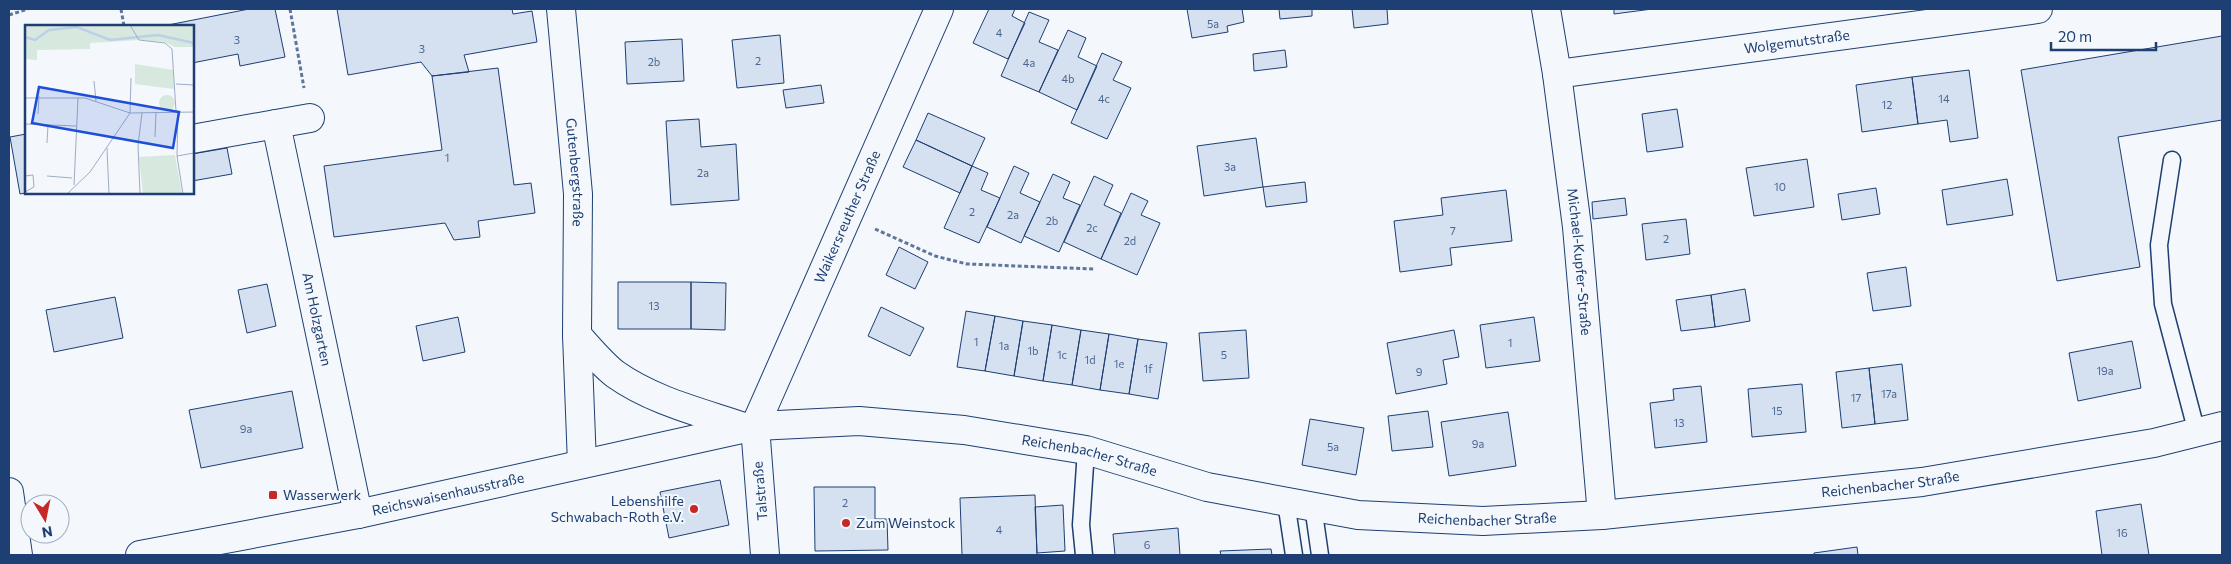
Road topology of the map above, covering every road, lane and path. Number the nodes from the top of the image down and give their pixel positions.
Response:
1 (28, 9) edge
2 (120, 9) edge
3 (290, 9) edge
4 (561, 9) edge
5 (939, 9) edge
6 (1546, 9) edge
7 (2038, 9) edge
8 (1993, 11) edge
9 (9, 15) edge
10 (124, 25) edge
11 (1557, 74) junction
12 (310, 118) joint
13 (276, 124) junction
14 (194, 139) edge
15 (2172, 160) dead end
16 (846, 216) junction
17 (1095, 269) dead end
18 (577, 335) junction
19 (749, 426) junction
20 (2210, 429) edge
21 (1086, 450) junction
22 (582, 464) junction
23 (9, 492) edge
24 (1286, 502) junction
25 (1313, 506) junction
26 (358, 514) junction
27 (1602, 515) junction
28 (18, 555) edge
29 (140, 555) edge
30 (765, 555) edge
31 (1084, 555) edge
32 (1294, 555) edge
33 (1320, 555) edge

1 - 9 path
2 - 10 path
3 - 12 path
4 - 18 street, Gutenbergstraße
5 - 16 street, Waikersreuther Straße
6 - 11 street, Michael-Kupfer-Straße
7 - 8 street, Wolgemutstraße
8 - 11 street, Wolgemutstraße
11 - 27 street, Michael-Kupfer-Straße
12 - 13 street
13 - 14 street
13 - 26 street, Am Holzgarten
15 - 20 lane
16 - 17 path
16 - 19 street, Waikersreuther Straße
18 - 19 street
18 - 22 street, Gutenbergstraße
19 - 21 street, Reichenbacher Straße
19 - 22 street, Reichswaisenhausstraße
19 - 30 street, Talstraße
20 - 27 street, Reichenbacher Straße
21 - 24 street, Reichenbacher Straße
21 - 31 lane
22 - 26 street, Reichswaisenhausstraße
23 - 28 street
24 - 25 street, Reichenbacher Straße
24 - 32 lane
25 - 27 street, Reichenbacher Straße
25 - 33 lane
26 - 29 street, Reichswaisenhausstraße

